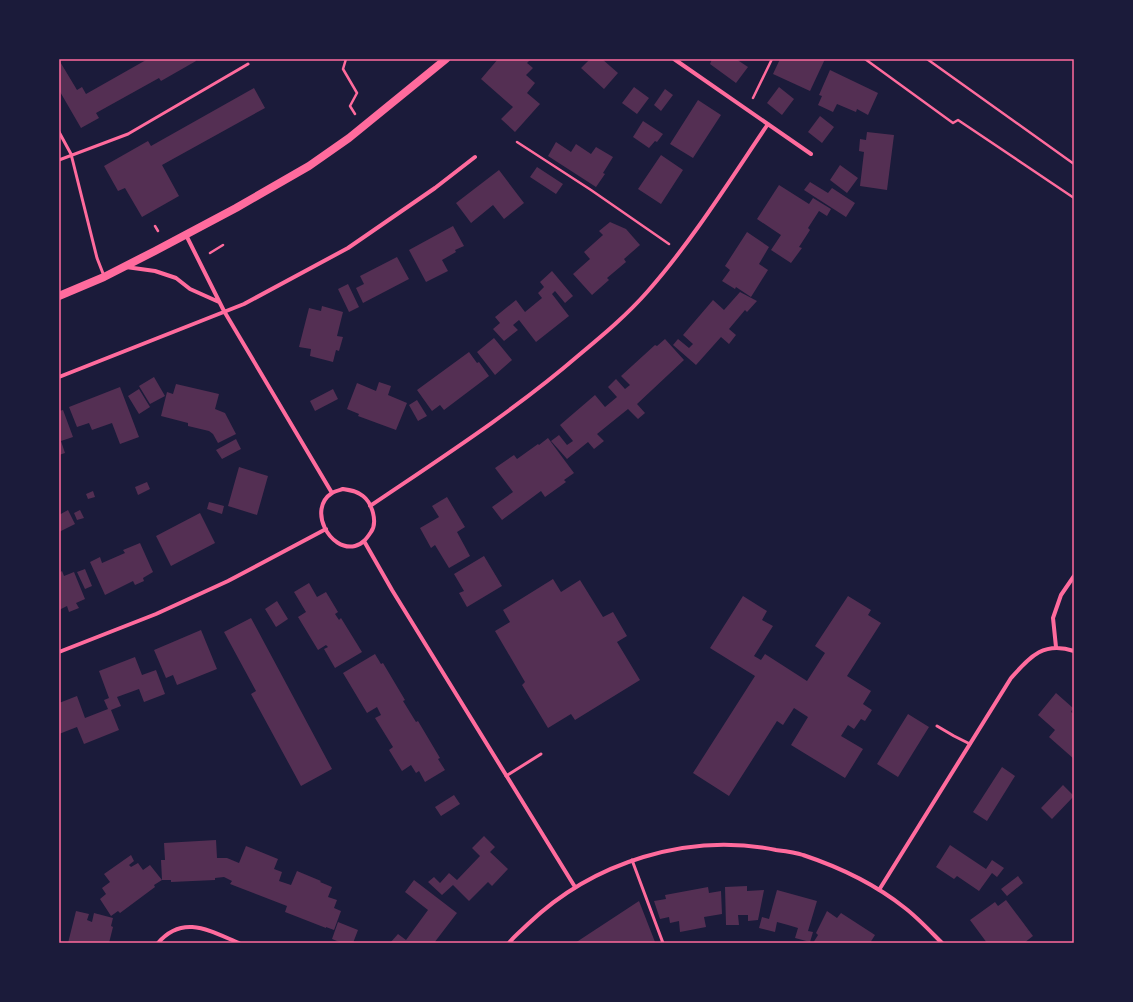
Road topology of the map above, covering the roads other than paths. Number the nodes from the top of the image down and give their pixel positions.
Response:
1 (446, 59) edge
2 (674, 59) edge
3 (248, 64) dead end
4 (768, 124) junction
5 (59, 132) edge
6 (71, 154) junction
7 (811, 154) dead end
8 (475, 157) dead end
9 (59, 160) edge
10 (186, 234) junction
11 (125, 267) junction
12 (104, 277) junction
13 (59, 296) edge
14 (220, 302) junction
15 (224, 311) junction
16 (59, 377) edge
17 (332, 493) junction
18 (370, 506) junction
19 (326, 529) junction
20 (364, 541) junction
21 (1074, 576) edge
22 (1056, 647) junction
23 (1074, 651) edge
24 (59, 652) edge
25 (937, 726) dead end
26 (970, 744) junction
27 (541, 754) dead end
28 (506, 776) junction
29 (632, 860) junction
30 (575, 887) junction
31 (879, 890) junction
32 (158, 943) edge
33 (239, 943) edge
34 (509, 943) edge
35 (663, 943) edge
36 (942, 943) edge

1 - 10 main road
2 - 4 street
3 - 6 lane
4 - 7 street
4 - 18 street
5 - 6 lane
6 - 9 lane
6 - 12 lane
8 - 15 street
10 - 11 main road
10 - 14 street
11 - 12 main road
11 - 14 street
12 - 13 main road
14 - 15 street
15 - 16 street
15 - 17 street
17 - 18 street
17 - 19 street
18 - 20 street
19 - 20 street
19 - 24 street
20 - 28 street
21 - 22 street
22 - 23 street
22 - 26 street
25 - 26 lane
26 - 31 street
27 - 28 lane
28 - 30 street
29 - 30 street
29 - 31 street
29 - 35 lane
30 - 34 street
31 - 36 street
32 - 33 street

